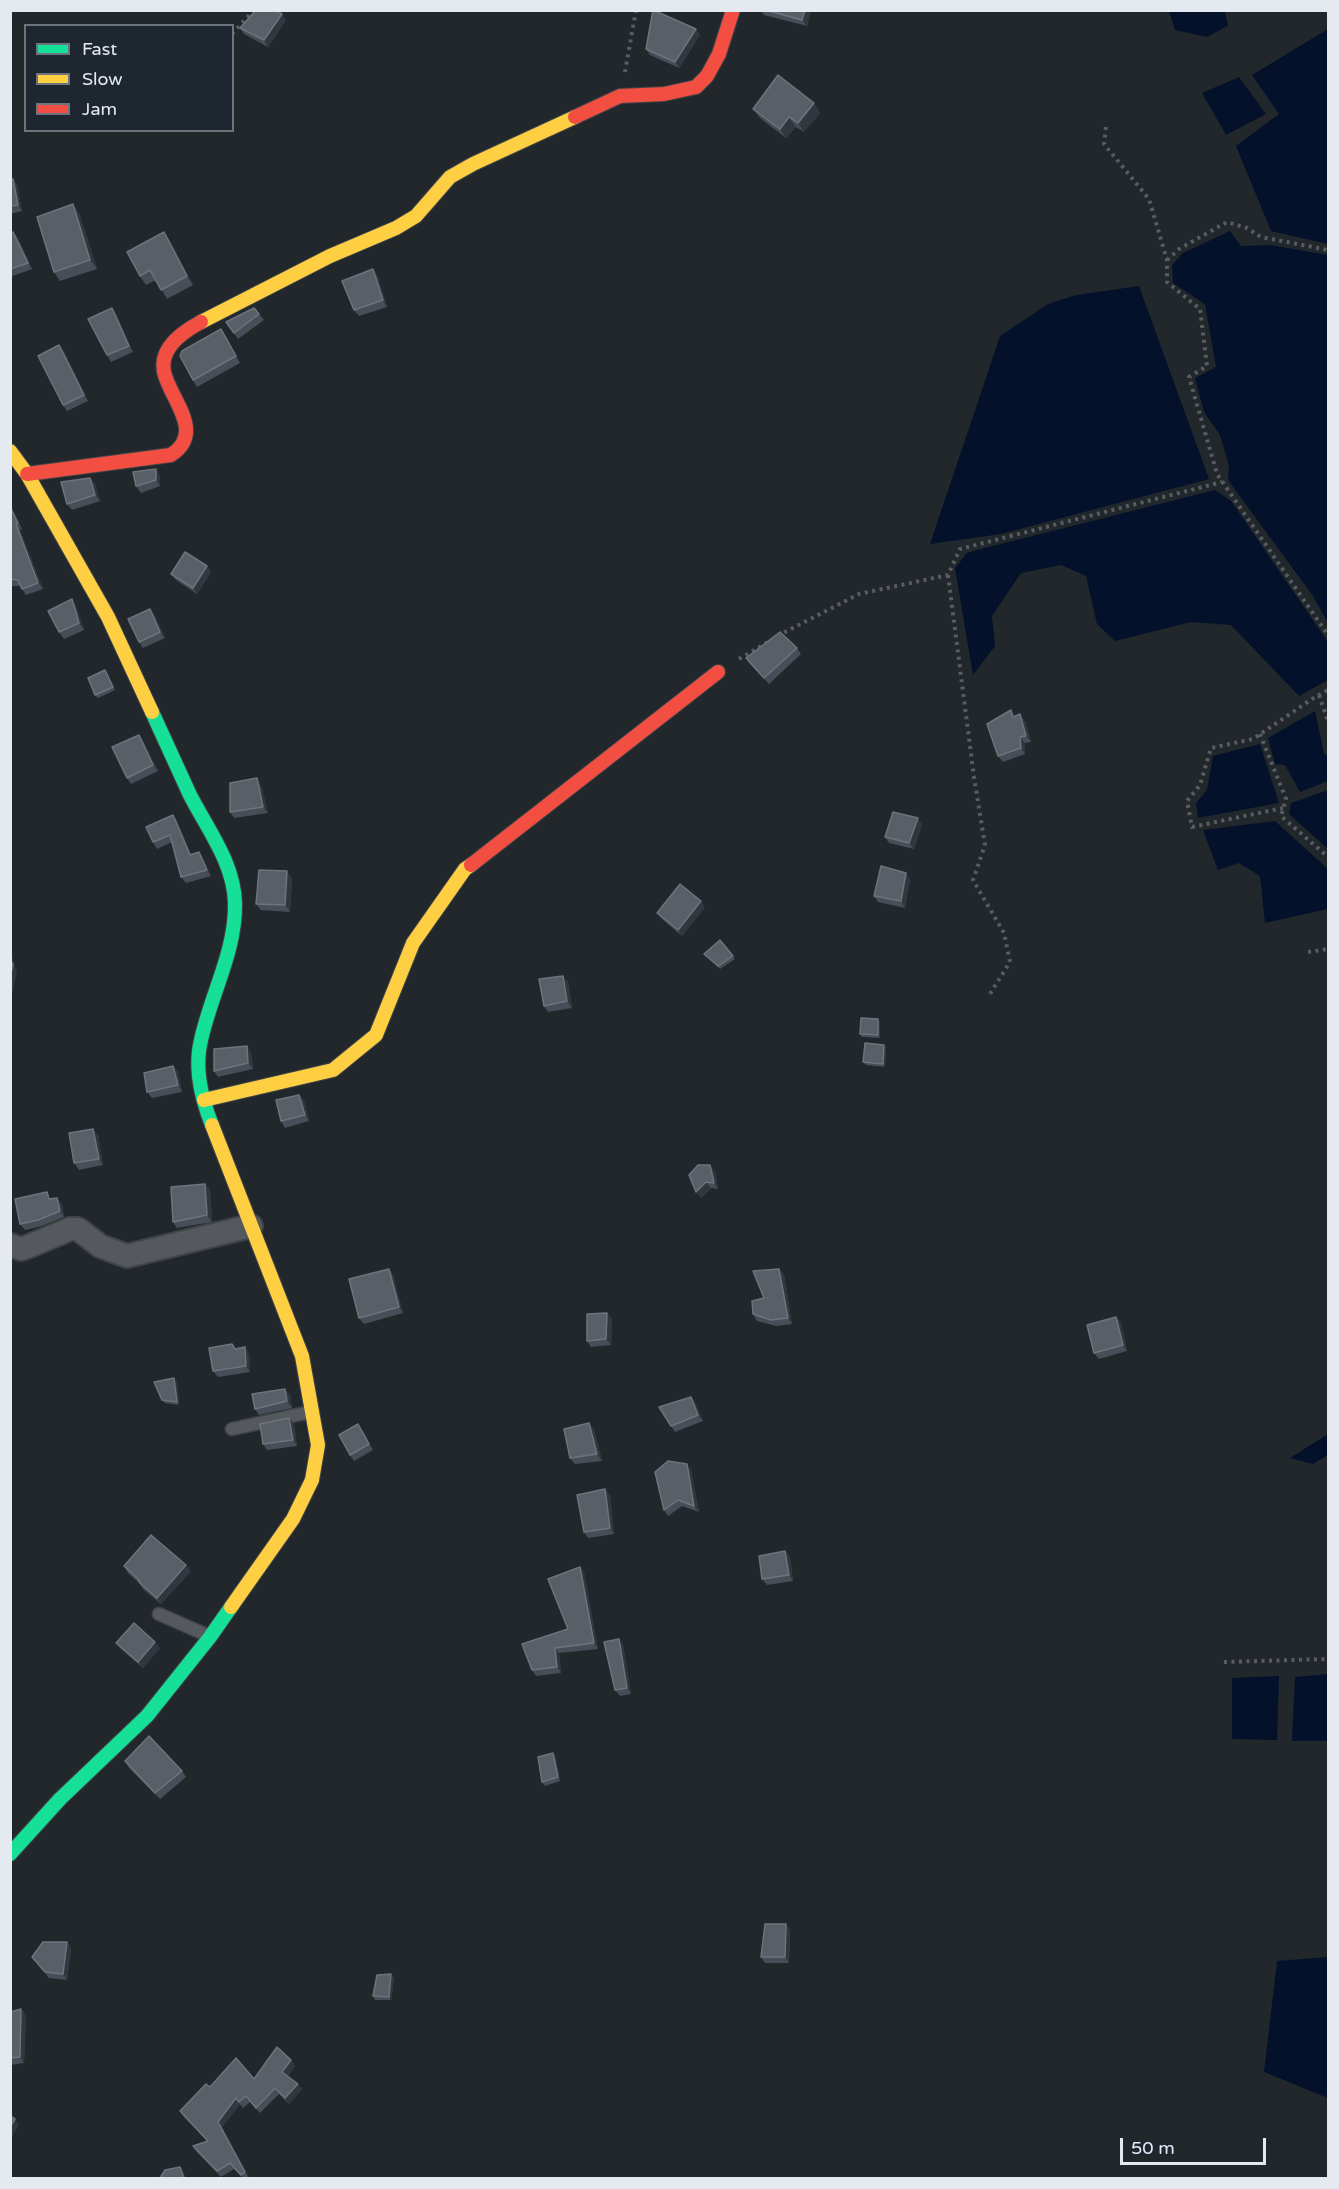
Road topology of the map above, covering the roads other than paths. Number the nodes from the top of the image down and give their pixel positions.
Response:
1 (734, 10) edge
2 (10, 451) edge
3 (27, 474) junction
4 (718, 672) road end
5 (204, 1100) junction
6 (251, 1226) junction
7 (10, 1245) edge
8 (314, 1411) junction
9 (232, 1429) dead end
10 (159, 1614) dead end
11 (210, 1637) junction
12 (10, 1854) edge

1 - 3 street
2 - 3 street
3 - 5 street
4 - 5 street
5 - 6 street
6 - 7 street
6 - 8 street
8 - 9 lane
8 - 11 street
10 - 11 lane
11 - 12 street

